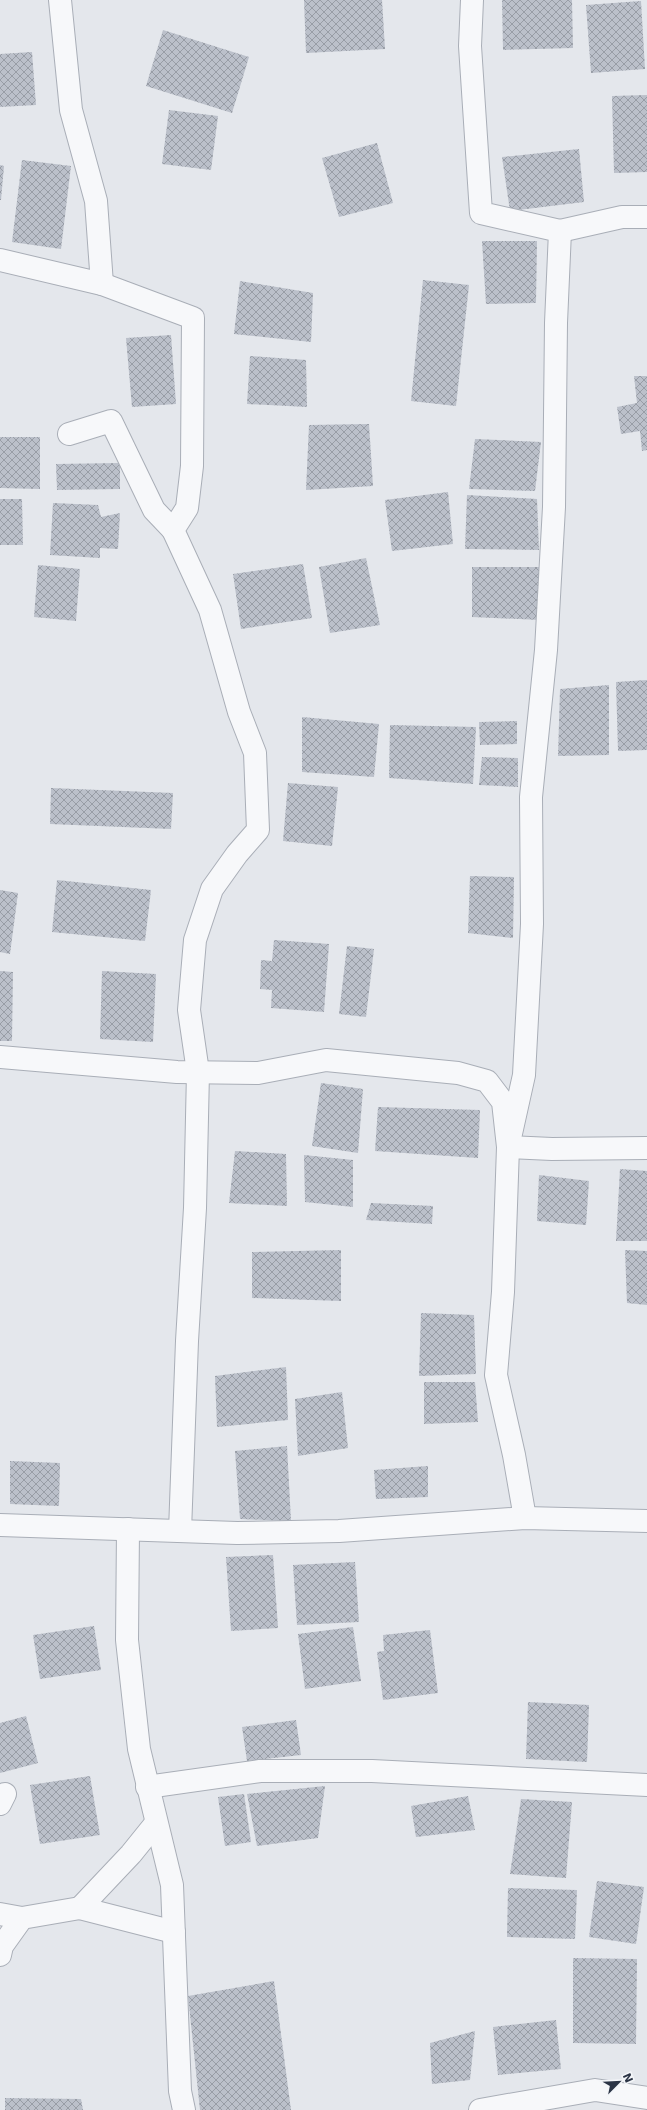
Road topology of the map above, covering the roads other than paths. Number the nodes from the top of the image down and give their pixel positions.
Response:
1 (60, 0) edge
2 (472, 0) edge
3 (647, 217) edge
4 (560, 231) junction
5 (0, 260) edge
6 (102, 284) junction
7 (69, 434) dead end
8 (173, 530) junction
9 (0, 1057) edge
10 (198, 1072) junction
11 (508, 1147) junction
12 (647, 1148) edge
13 (525, 1518) junction
14 (647, 1521) edge
15 (0, 1525) edge
16 (128, 1529) junction
17 (180, 1531) junction
18 (647, 1785) edge
19 (147, 1787) junction
20 (156, 1823) junction
21 (80, 1908) junction
22 (0, 1914) edge
23 (22, 1918) junction
24 (174, 1932) junction
25 (0, 1955) edge
26 (647, 2098) edge
27 (184, 2110) edge
28 (480, 2110) edge

1 - 6 street
2 - 4 street
3 - 4 street
4 - 11 street
5 - 6 street
6 - 8 street
7 - 8 street
8 - 10 street
9 - 10 street
10 - 11 street
10 - 17 street
11 - 12 street
11 - 13 street
13 - 14 street
13 - 17 street
15 - 16 street
16 - 17 street
16 - 19 street
18 - 19 street
19 - 20 street
20 - 21 street
20 - 24 street
21 - 23 street
21 - 24 street
22 - 23 street
23 - 25 street
24 - 27 street
26 - 28 street

